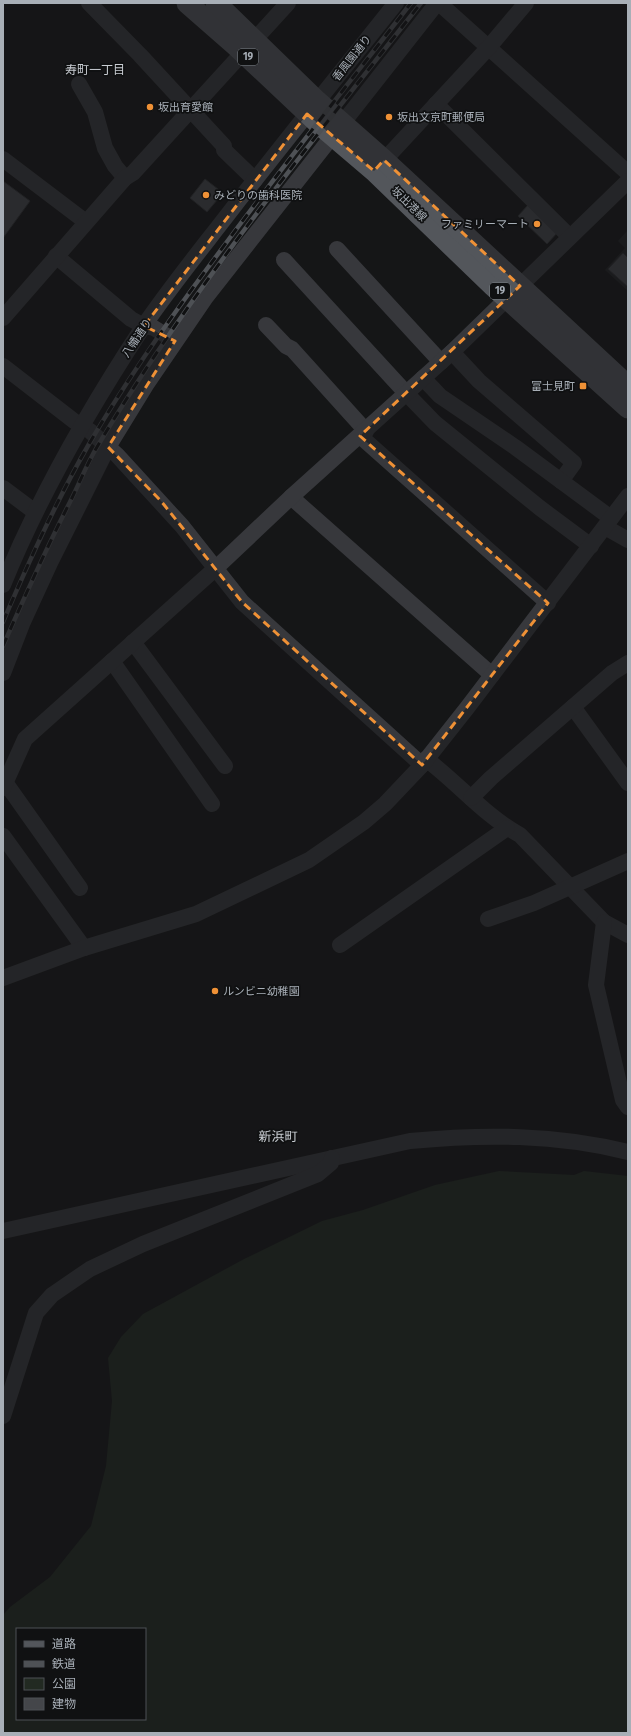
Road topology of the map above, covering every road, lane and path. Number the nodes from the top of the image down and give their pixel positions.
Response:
1 (89, 3) edge
2 (187, 3) edge
3 (216, 3) edge
4 (288, 3) edge
5 (396, 3) edge
6 (438, 3) edge
7 (526, 3) edge
8 (248, 46) junction
9 (489, 47) junction
10 (79, 84) dead end
11 (436, 104) junction
12 (312, 107) junction
13 (189, 110) junction
14 (337, 129) junction
15 (3, 159) edge
16 (379, 166) junction
17 (628, 173) edge
18 (125, 178) junction
19 (255, 180) junction
20 (628, 181) edge
21 (86, 222) junction
22 (570, 237) junction
23 (337, 249) dead end
24 (56, 256) junction
25 (284, 260) dead end
26 (514, 292) junction
27 (4, 316) edge
28 (266, 325) dead end
29 (144, 326) junction
30 (175, 341) junction
31 (447, 357) junction
32 (3, 366) edge
33 (423, 378) junction
34 (628, 386) edge
35 (406, 394) junction
36 (628, 408) edge
37 (82, 426) junction
38 (363, 433) junction
39 (108, 447) junction
40 (561, 481) junction
41 (3, 488) edge
42 (628, 496) edge
43 (291, 497) junction
44 (35, 512) junction
45 (608, 522) junction
46 (628, 540) edge
47 (591, 546) junction
48 (216, 568) junction
49 (3, 585) edge
50 (548, 603) junction
51 (133, 642) junction
52 (112, 661) junction
53 (628, 663) edge
54 (3, 673) edge
55 (492, 675) junction
56 (573, 707) junction
57 (424, 762) junction
58 (225, 766) dead end
59 (628, 783) edge
60 (4, 785) edge
61 (471, 798) junction
62 (212, 804) dead end
63 (507, 828) junction
64 (3, 836) edge
65 (628, 862) edge
66 (570, 887) junction
67 (80, 888) dead end
68 (488, 919) dead end
69 (604, 922) junction
70 (628, 935) edge
71 (340, 945) dead end
72 (84, 948) junction
73 (3, 978) edge
74 (628, 1107) edge
75 (628, 1152) edge
76 (332, 1158) junction
77 (3, 1231) edge
78 (3, 1416) edge

1 - 13 street
2 - 8 main road, 坂出港線 / 19
3 - 8 main road, 坂出港線 / 19
4 - 8 street
5 - 12 street, 香風園通り
6 - 9 street
6 - 14 street
7 - 9 street
8 - 12 main road, 坂出港線 / 19
8 - 13 street
9 - 11 street
9 - 17 street
10 - 18 street
11 - 16 street
11 - 22 street
12 - 14 main road, 坂出港線 / 19
12 - 19 street, 八幡通り
13 - 18 street
13 - 19 street
14 - 16 main road, 坂出港線 / 19
14 - 30 street
15 - 21 street
16 - 26 main road, 坂出港線 / 19
18 - 21 street
19 - 29 street, 八幡通り
20 - 22 street
21 - 24 street
22 - 26 street
23 - 31 street
24 - 27 street
24 - 29 street
25 - 35 street
26 - 31 street
26 - 34 main road, 坂出港線 / 19
26 - 36 main road, 坂出港線 / 19
28 - 38 street
29 - 30 street
29 - 37 street, 八幡通り
30 - 39 street
31 - 33 street
31 - 40 street
32 - 37 street
33 - 35 street
33 - 40 street
35 - 38 street
35 - 47 street
37 - 39 street
37 - 44 street, 八幡通り
38 - 43 street
38 - 50 street
39 - 48 street
39 - 54 street
40 - 45 street
41 - 44 street
42 - 45 street
43 - 48 street
43 - 55 street
44 - 49 street, 八幡通り
45 - 46 street
45 - 47 street
47 - 50 street
48 - 51 street
48 - 57 street
50 - 55 street
51 - 52 street
51 - 58 street
52 - 60 street
52 - 62 street
53 - 56 street
55 - 57 street
56 - 59 street
56 - 61 street
57 - 61 street
57 - 72 street
60 - 67 street
61 - 63 street
63 - 66 street
63 - 71 street
64 - 72 street
65 - 66 street
66 - 68 street
66 - 69 street
69 - 70 street
69 - 74 street
72 - 73 street
75 - 76 street
76 - 77 street
76 - 78 street

